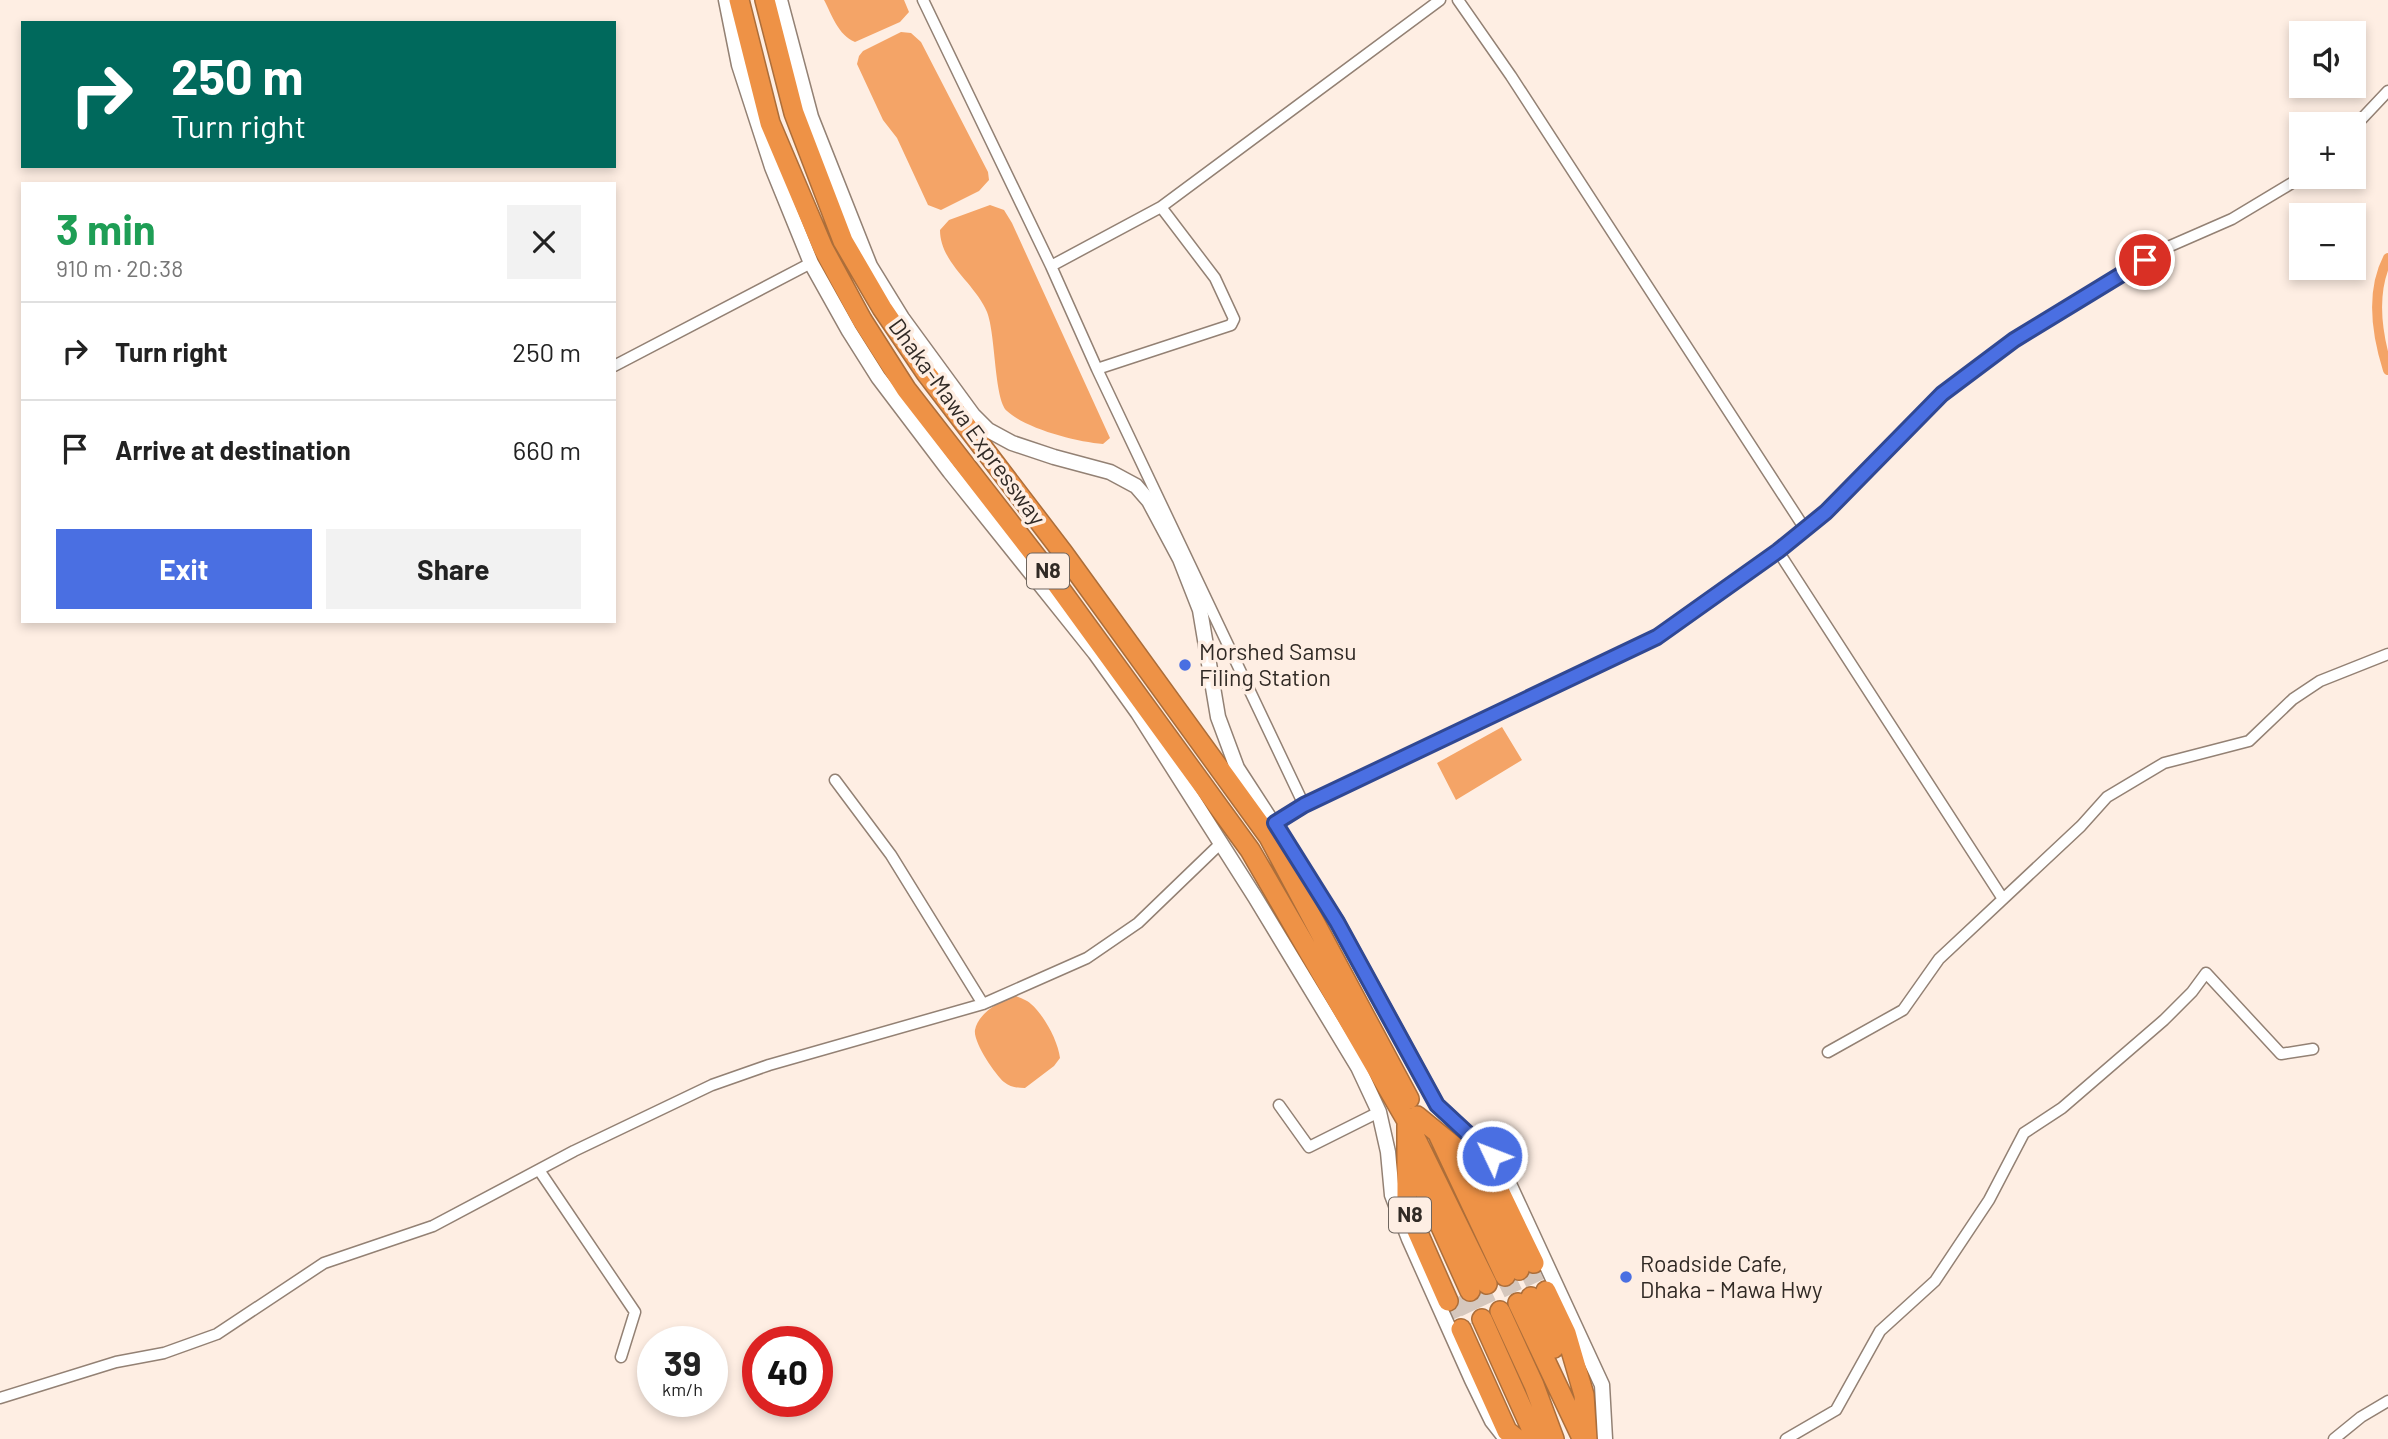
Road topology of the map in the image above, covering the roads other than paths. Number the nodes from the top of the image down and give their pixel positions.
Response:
1 (726, 0) edge
2 (739, 0) edge
3 (765, 0) edge
4 (780, 0) edge
5 (923, 0) edge
6 (1440, 0) edge
7 (1458, 0) edge
8 (2388, 91) edge
9 (2366, 114) edge
10 (2289, 185) edge
11 (1161, 207) junction
12 (811, 263) junction
13 (1051, 266) junction
14 (616, 365) edge
15 (1097, 369) junction
16 (1805, 529) junction
17 (1778, 551) junction
18 (2388, 654) edge
19 (835, 780) dead end
20 (1304, 805) junction
21 (1275, 823) junction
22 (1220, 844) junction
23 (2003, 899) junction
24 (983, 1004) junction
25 (2313, 1049) dead end
26 (1828, 1052) dead end
27 (1279, 1105) dead end
28 (1379, 1112) junction
29 (1409, 1131) junction
30 (1444, 1137) junction
31 (538, 1170) junction
32 (1491, 1282) junction
33 (1504, 1310) junction
34 (621, 1357) dead end
35 (0, 1398) edge
36 (2388, 1401) edge
37 (1586, 1435) edge
38 (1507, 1439) edge
39 (1518, 1439) edge
40 (1528, 1439) edge
41 (1536, 1439) edge
42 (1545, 1439) edge
43 (1554, 1439) edge
44 (1786, 1439) edge
45 (2334, 1439) edge

1 - 12 street
2 - 29 highway, Dhaka-Mawa Expressway / N8
3 - 29 highway, Dhaka-Mawa Expressway / N8
4 - 21 street
5 - 13 street
6 - 11 street
7 - 16 street
8 - 9 street
10 - 16 street
11 - 13 street
11 - 15 street
12 - 14 street
12 - 22 street
13 - 15 street
15 - 20 street
16 - 17 street
17 - 20 street
17 - 23 street
18 - 23 street
19 - 24 street
20 - 21 street
21 - 37 street
22 - 24 street
22 - 28 street
23 - 26 street
24 - 31 street
25 - 44 street
27 - 28 street
28 - 38 street
29 - 30 highway, Dhaka-Mawa Expressway / N8
29 - 32 highway, Dhaka-Mawa Expressway / N8
29 - 32 highway, Dhaka-Mawa Expressway / N8
29 - 32 highway, Dhaka-Mawa Expressway / N8
30 - 32 highway, Dhaka-Mawa Expressway / N8
30 - 32 highway, Dhaka-Mawa Expressway / N8
31 - 34 street
31 - 35 street
33 - 37 highway
33 - 37 highway
33 - 39 highway
33 - 40 highway
33 - 41 highway
33 - 42 highway
33 - 43 highway
36 - 45 street

